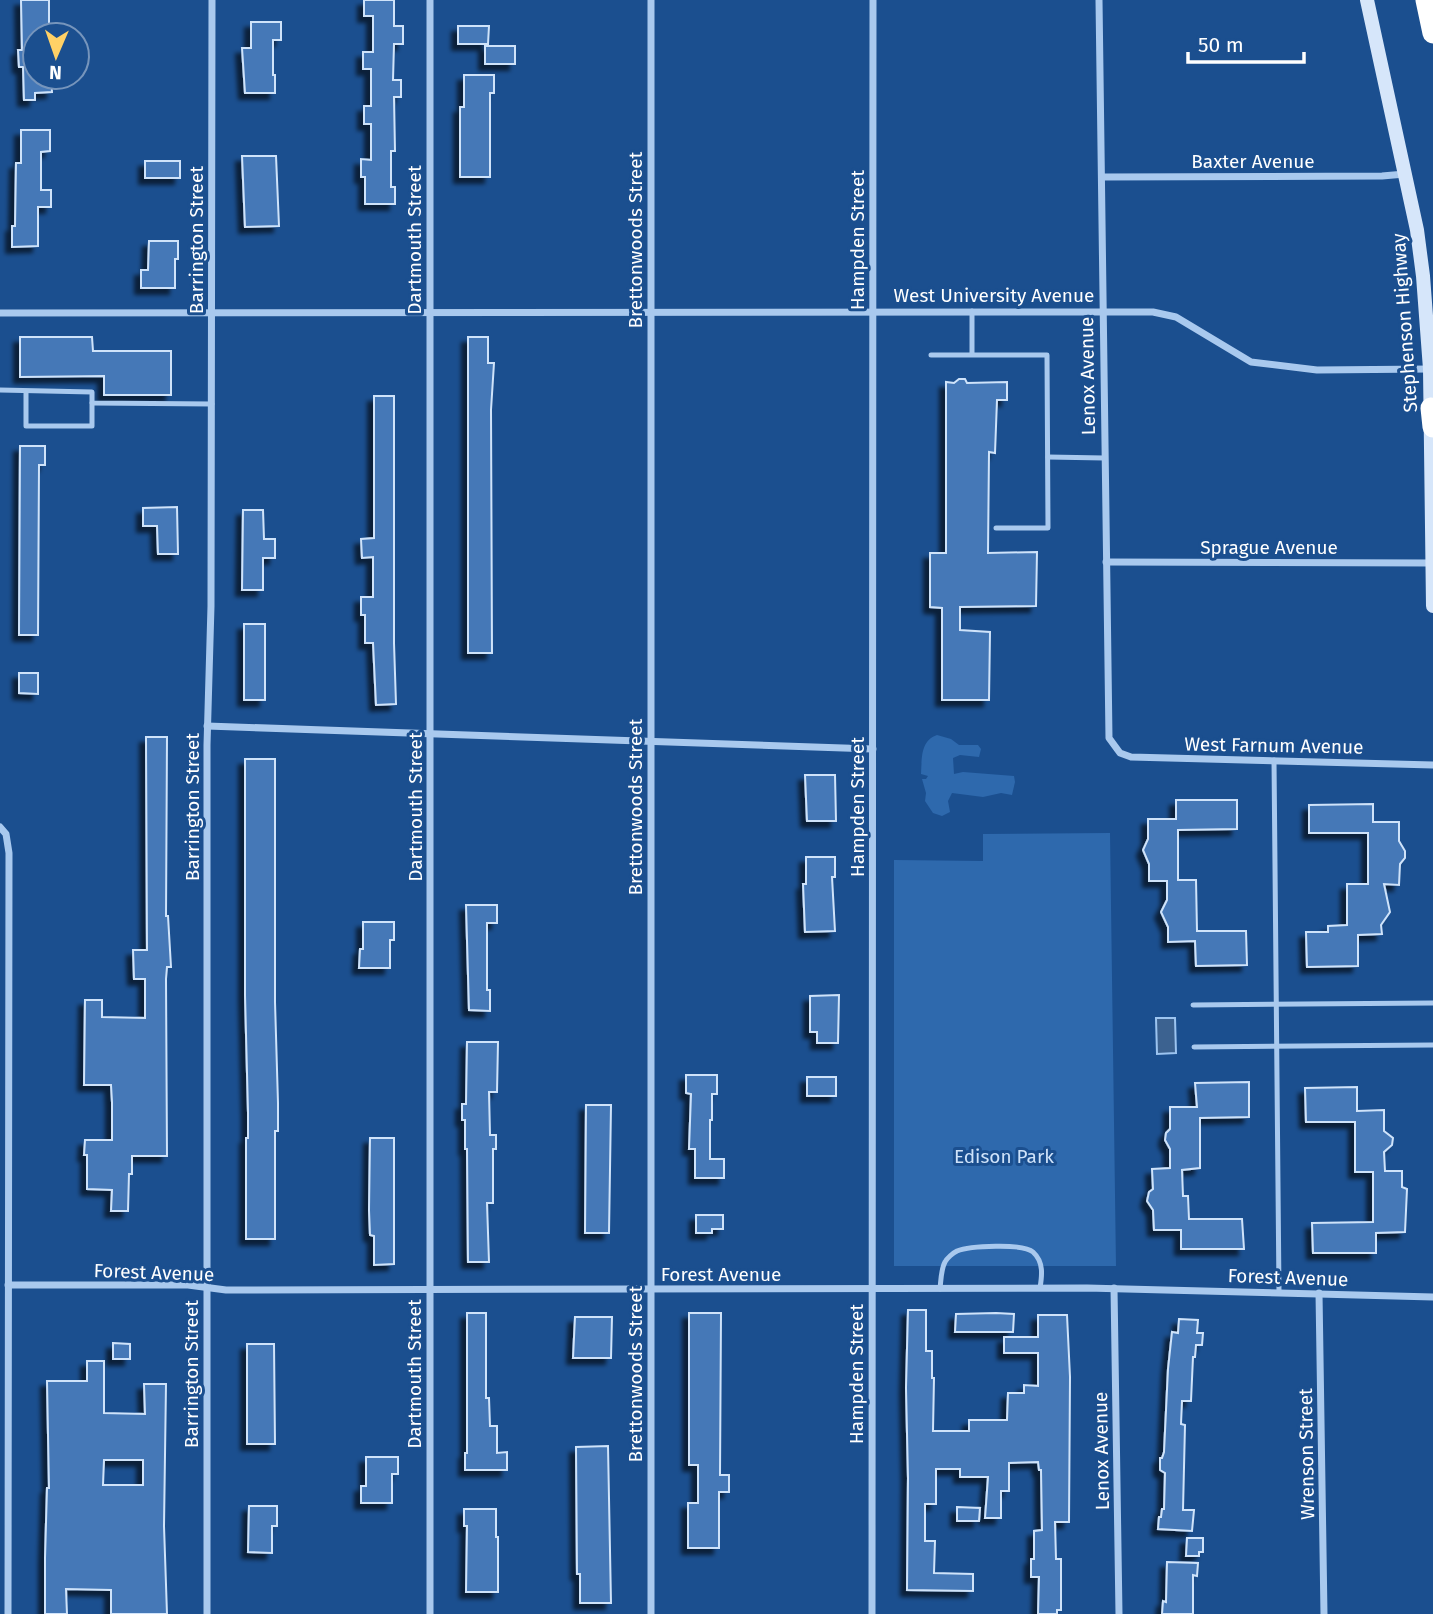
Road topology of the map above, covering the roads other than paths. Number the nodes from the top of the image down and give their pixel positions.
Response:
1 (212, 0) edge
2 (430, 0) edge
3 (651, 0) edge
4 (873, 0) edge
5 (1099, 0) edge
6 (1367, 0) edge
7 (1426, 0) edge
8 (1433, 33) edge
9 (1405, 174) junction
10 (1102, 177) junction
11 (972, 311) junction
12 (1102, 311) junction
13 (430, 312) junction
14 (652, 312) junction
15 (872, 312) junction
16 (0, 313) edge
17 (212, 313) junction
18 (930, 355) dead end
19 (972, 355) junction
20 (1430, 369) junction
21 (0, 390) edge
22 (26, 391) junction
23 (92, 403) junction
24 (212, 404) junction
25 (1432, 417) edge
26 (1048, 457) junction
27 (1104, 458) junction
28 (996, 528) dead end
29 (1106, 562) junction
30 (1432, 563) edge
31 (1433, 606) edge
32 (207, 726) junction
33 (430, 735) junction
34 (651, 742) junction
35 (873, 748) junction
36 (1116, 749) joint
37 (1275, 760) junction
38 (1433, 765) edge
39 (2, 829) edge
40 (1433, 1003) edge
41 (1193, 1006) dead end
42 (1278, 1006) junction
43 (0, 1023) edge
44 (9, 1023) junction
45 (1278, 1045) junction
46 (1433, 1045) edge
47 (1194, 1047) dead end
48 (8, 1285) junction
49 (207, 1287) junction
50 (1040, 1288) junction
51 (1114, 1288) junction
52 (872, 1289) junction
53 (940, 1289) junction
54 (430, 1290) junction
55 (651, 1290) junction
56 (1279, 1292) junction
57 (1319, 1293) junction
58 (1433, 1297) edge
59 (8, 1614) edge
60 (207, 1614) edge
61 (430, 1614) edge
62 (651, 1614) edge
63 (872, 1614) edge
64 (1119, 1614) edge
65 (1324, 1614) edge

1 - 17 street, Barrington Street
2 - 13 street, Dartmouth Street
3 - 14 street, Brettonwoods Street
4 - 15 street, Hampden Street
5 - 10 street, Lenox Avenue
6 - 9 main road, Stephenson Highway
7 - 8 highway
9 - 10 street, Baxter Avenue
9 - 20 main road, Stephenson Highway
10 - 12 street, Lenox Avenue
11 - 12 street, West University Avenue
11 - 15 street, West University Avenue
11 - 19 lane
12 - 20 street, West University Avenue
12 - 27 street, Lenox Avenue
13 - 14 street, West University Avenue
13 - 17 street, West University Avenue
13 - 33 street, Dartmouth Street
14 - 15 street, West University Avenue
14 - 34 street, Brettonwoods Street
15 - 35 street, Hampden Street
16 - 17 street, West University Avenue
17 - 24 street, Barrington Street
18 - 19 lane
19 - 26 lane
20 - 25 main road, Stephenson Highway
21 - 22 lane
22 - 23 lane
22 - 23 lane
23 - 24 lane
24 - 32 street, Barrington Street
25 - 30 main road, Stephenson Highway
26 - 27 lane
26 - 28 lane
27 - 29 street, Lenox Avenue
29 - 30 street, Sprague Avenue
29 - 36 street, Lenox Avenue
30 - 31 main road, Stephenson Highway
32 - 33 street
32 - 49 street, Barrington Street
33 - 34 street
33 - 54 street, Dartmouth Street
34 - 35 street
34 - 55 street, Brettonwoods Street
35 - 52 street, Hampden Street
36 - 37 street, West Farnum Avenue
37 - 38 street, West Farnum Avenue
37 - 42 lane
39 - 44 street
40 - 42 lane
41 - 42 lane
42 - 45 lane
43 - 44 street
44 - 48 street
45 - 46 lane
45 - 47 lane
45 - 56 lane
48 - 49 street, Forest Avenue
48 - 59 street
49 - 54 street, Forest Avenue
49 - 60 street, Barrington Street
50 - 51 street, Forest Avenue
50 - 53 street, Forest Avenue
50 - 53 lane
51 - 56 street, Forest Avenue
51 - 64 street, Lenox Avenue
52 - 53 street, Forest Avenue
52 - 55 street, Forest Avenue
52 - 63 street, Hampden Street
54 - 55 street, Forest Avenue
54 - 61 street, Dartmouth Street
55 - 62 street, Brettonwoods Street
56 - 57 street, Forest Avenue
57 - 58 street, Forest Avenue
57 - 65 street, Wrenson Street

